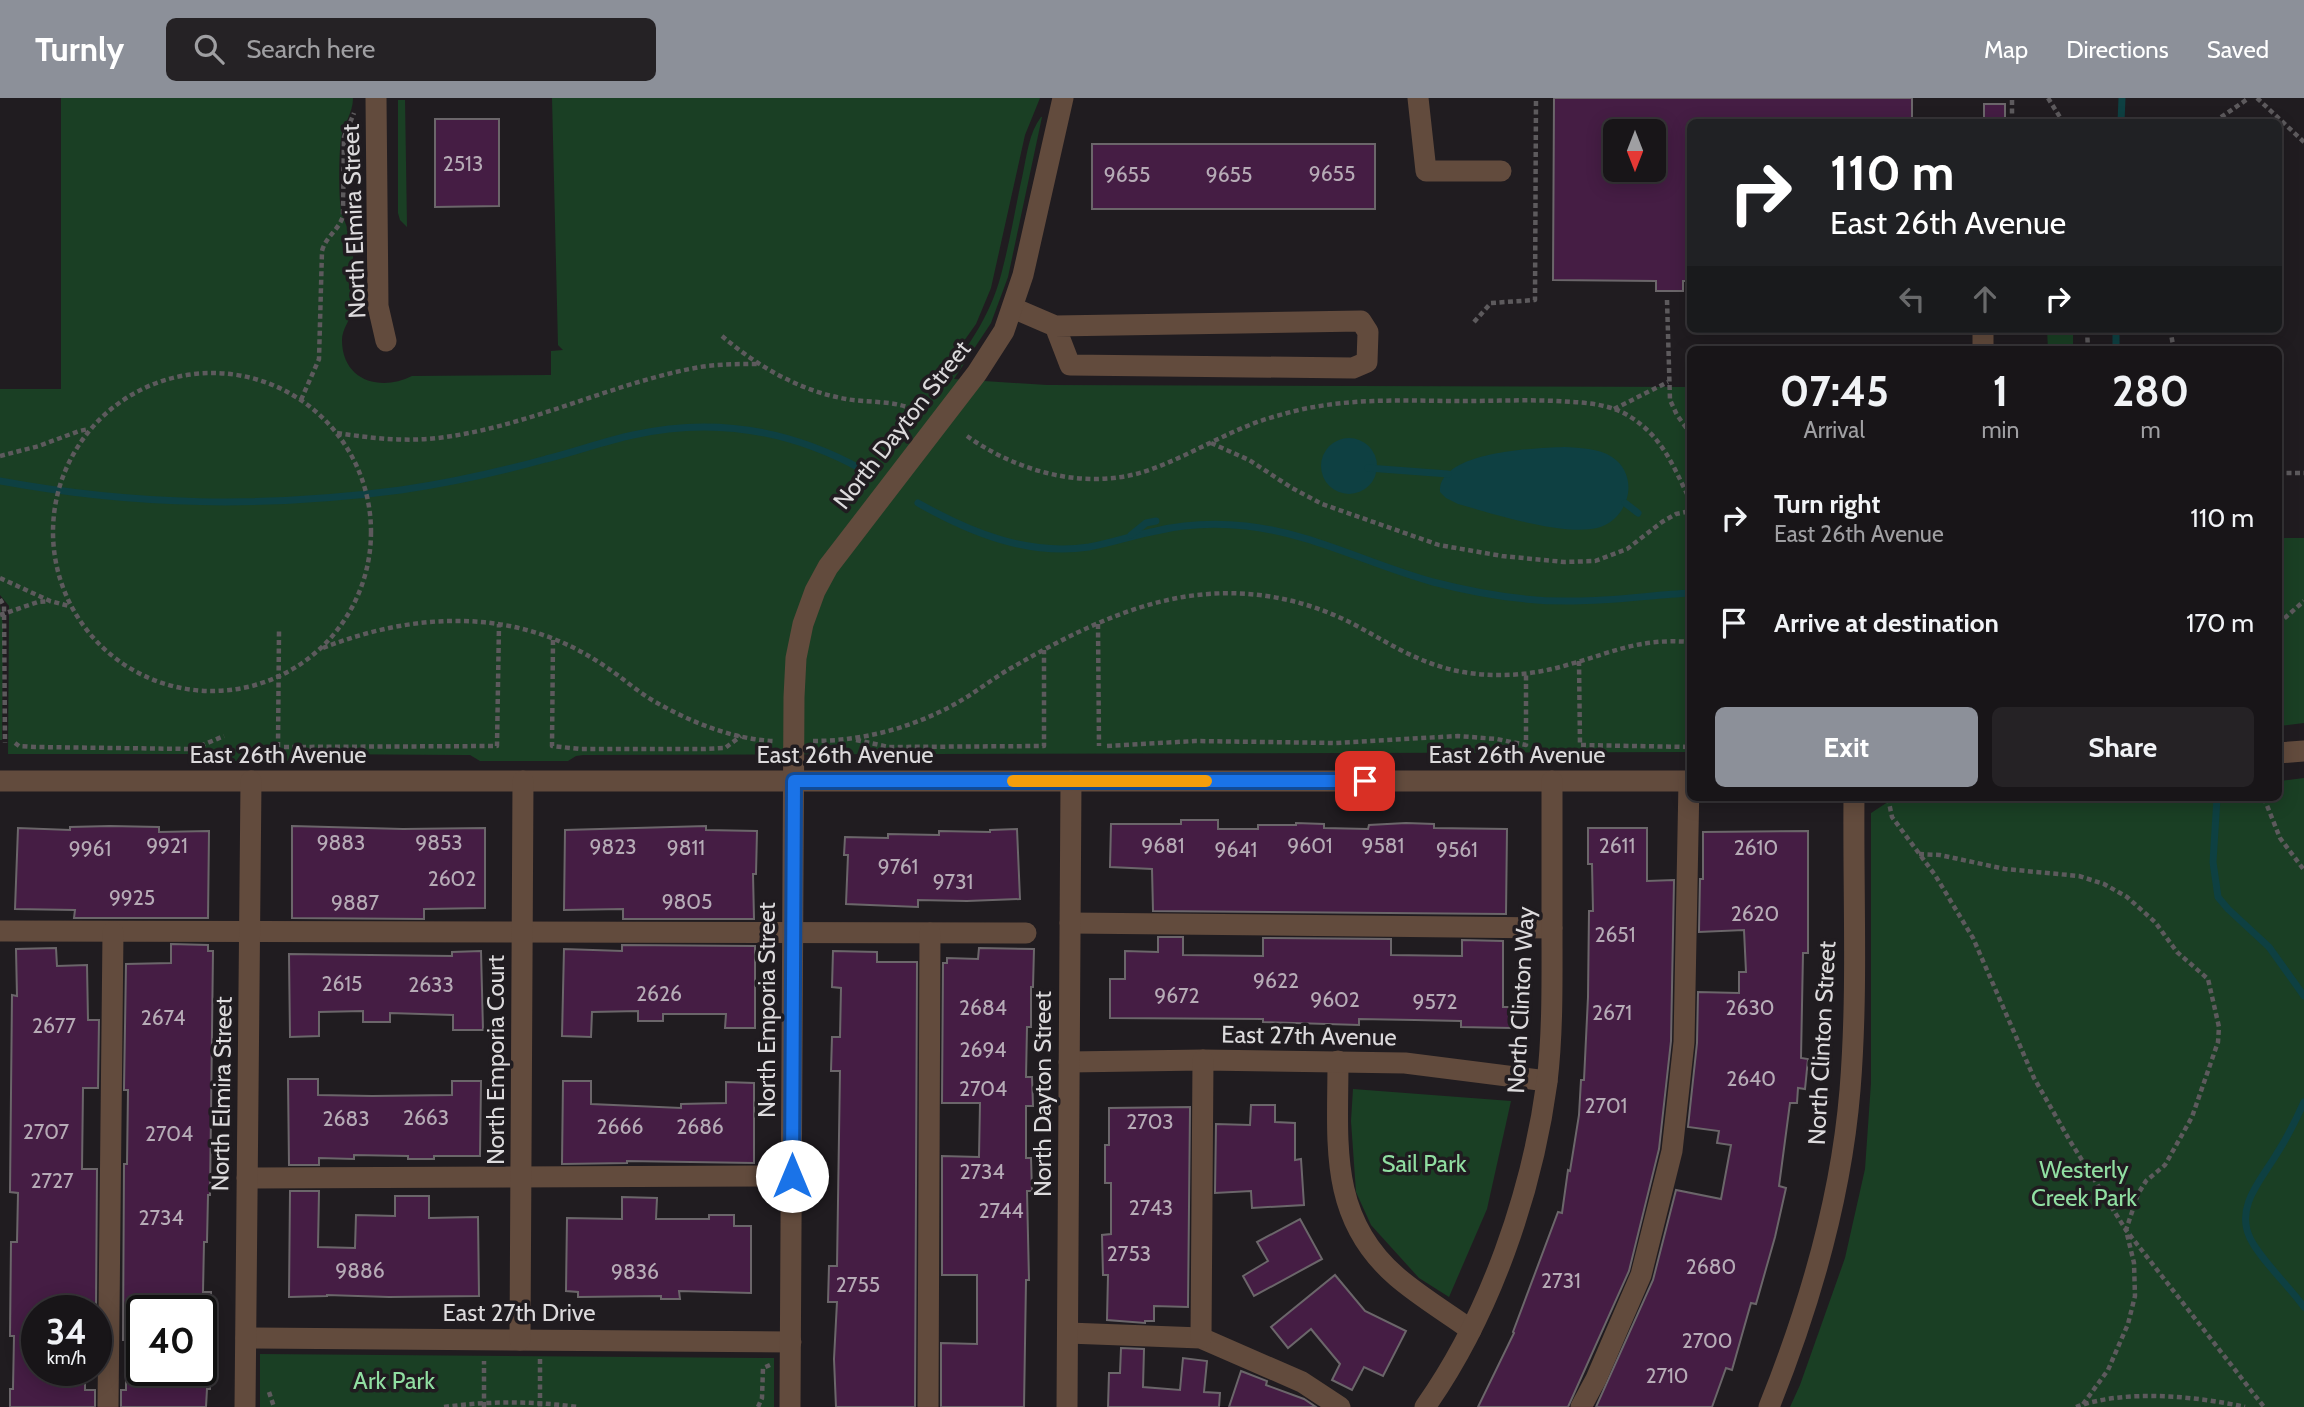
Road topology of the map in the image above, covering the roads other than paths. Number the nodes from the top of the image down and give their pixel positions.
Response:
1 (376, 98) edge
2 (1063, 98) edge
3 (1418, 98) edge
4 (1501, 171) dead end
5 (1013, 308) junction
6 (1055, 326) junction
7 (387, 341) dead end
8 (2304, 751) edge
9 (2282, 753) edge
10 (0, 780) edge
11 (251, 781) junction
12 (523, 781) junction
13 (794, 781) junction
14 (1071, 781) junction
15 (1552, 781) junction
16 (1687, 781) edge
17 (1690, 801) edge
18 (1854, 801) edge
19 (1070, 923) junction
20 (1552, 928) junction
21 (0, 931) edge
22 (113, 932) junction
23 (250, 932) junction
24 (793, 933) junction
25 (930, 933) junction
26 (1026, 933) dead end
27 (523, 934) junction
28 (1203, 1060) junction
29 (1338, 1061) junction
30 (1069, 1062) junction
31 (1547, 1081) junction
32 (792, 1176) junction
33 (247, 1178) junction
34 (521, 1178) junction
35 (1471, 1330) junction
36 (1068, 1333) junction
37 (246, 1338) junction
38 (1201, 1338) junction
39 (530, 1340) junction
40 (791, 1342) junction
41 (108, 1407) edge
42 (245, 1407) edge
43 (790, 1407) edge
44 (928, 1407) edge
45 (1067, 1407) edge
46 (1340, 1407) edge
47 (1425, 1407) edge
48 (1581, 1407) edge
49 (1769, 1407) edge

1 - 7 street, North Elmira Street
2 - 5 street, North Dayton Street
3 - 4 street
5 - 6 street
5 - 13 street, North Dayton Street
6 - 6 street
8 - 9 street
10 - 11 street, East 26th Avenue
11 - 12 street, East 26th Avenue
11 - 23 street, North Elmira Street
12 - 13 street, East 26th Avenue
12 - 27 street, North Emporia Court
13 - 14 street, East 26th Avenue
13 - 24 street, North Emporia Street
14 - 15 street, East 26th Avenue
14 - 19 street, North Dayton Street
15 - 16 street, East 26th Avenue
15 - 20 street, North Clinton Way
17 - 48 street
18 - 49 street, North Clinton Street
19 - 20 street
19 - 30 street, North Dayton Street
20 - 31 street, North Clinton Way
21 - 22 street
22 - 23 street
22 - 41 street
23 - 27 street
23 - 33 street, North Elmira Street
24 - 25 street
24 - 27 street
24 - 32 street, North Emporia Street
25 - 26 street
25 - 44 street
27 - 34 street, North Emporia Court
28 - 29 street, East 27th Avenue
28 - 30 street, East 27th Avenue
28 - 38 street
29 - 31 street, East 27th Avenue
29 - 35 street
30 - 36 street, North Dayton Street
31 - 35 street, North Clinton Way
32 - 34 street
32 - 40 street, North Emporia Street
33 - 34 street
33 - 37 street, North Elmira Street
34 - 39 street, North Emporia Court
35 - 47 street, North Clinton Way
36 - 38 street
36 - 45 street, North Dayton Street
37 - 39 street, East 27th Drive
37 - 42 street, North Elmira Street
38 - 46 street
39 - 40 street, East 27th Drive
40 - 43 street, North Emporia Street

